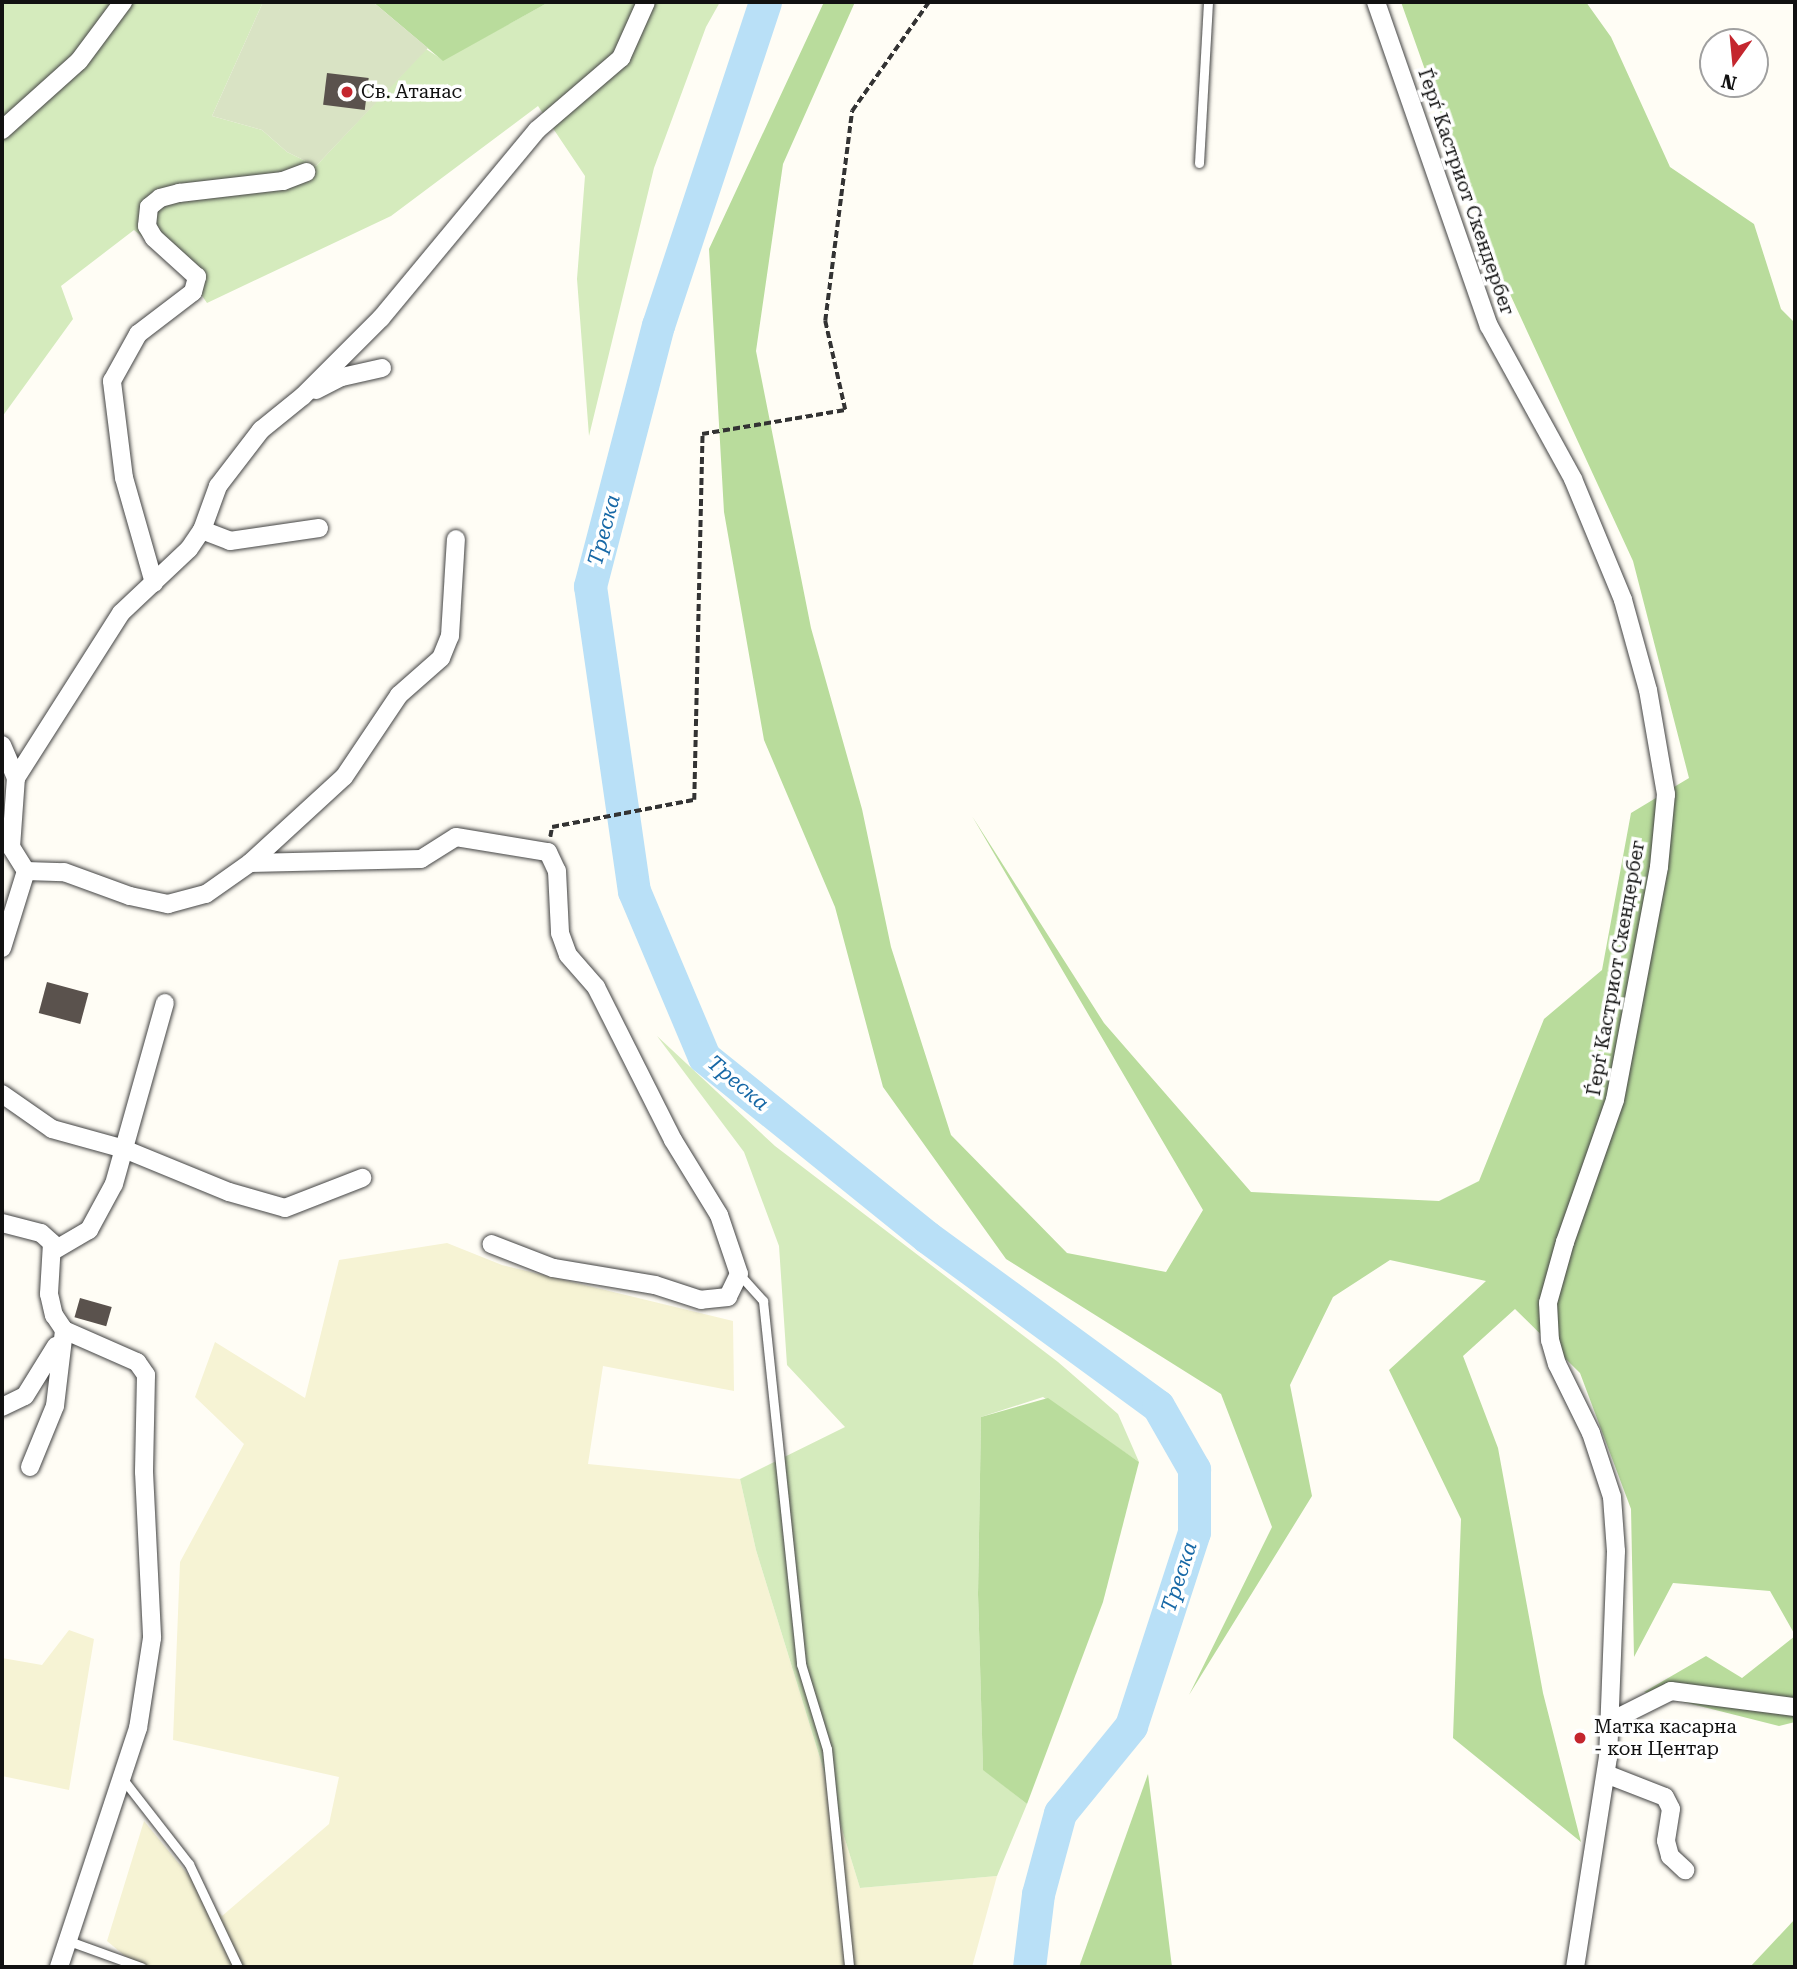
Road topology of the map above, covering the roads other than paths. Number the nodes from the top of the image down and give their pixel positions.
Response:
1 (123, 2) edge
2 (646, 2) edge
3 (1208, 2) edge
4 (1376, 4) edge
5 (2, 130) edge
6 (1199, 163) dead end
7 (306, 172) dead end
8 (382, 368) dead end
9 (303, 396) junction
10 (319, 528) dead end
11 (202, 530) junction
12 (456, 539) dead end
13 (154, 583) junction
14 (2, 745) edge
15 (16, 778) junction
16 (250, 863) junction
17 (26, 871) junction
18 (2, 948) edge
19 (165, 1003) dead end
20 (2, 1094) edge
21 (124, 1149) junction
22 (362, 1178) dead end
23 (2, 1223) edge
24 (491, 1244) dead end
25 (53, 1251) junction
26 (739, 1274) junction
27 (64, 1330) junction
28 (2, 1408) edge
29 (30, 1468) dead end
30 (1795, 1707) edge
31 (1609, 1723) junction
32 (1606, 1774) junction
33 (122, 1778) junction
34 (1685, 1870) dead end
35 (69, 1941) junction
36 (59, 1967) edge
37 (141, 1967) edge
38 (238, 1967) edge
39 (849, 1967) edge
40 (1576, 1967) edge

1 - 5 street
2 - 9 street
3 - 6 lane
4 - 31 street, Ѓерѓ Кастриот Скендербег
7 - 13 street
8 - 9 street
9 - 11 street
10 - 11 street
11 - 13 street
12 - 16 street
13 - 15 street
14 - 15 street
15 - 17 street
16 - 17 street
16 - 26 street
17 - 18 street
19 - 21 street
20 - 21 street
21 - 22 street
21 - 25 street
23 - 25 street
24 - 26 street
25 - 27 street
26 - 39 lane
27 - 28 street
27 - 29 street
27 - 33 street
30 - 31 street
31 - 32 street, Ѓерѓ Кастриот Скендербег
32 - 34 street
32 - 40 street, Ѓерѓ Кастриот Скендербег
33 - 35 street
33 - 38 lane
35 - 36 street
35 - 37 lane

